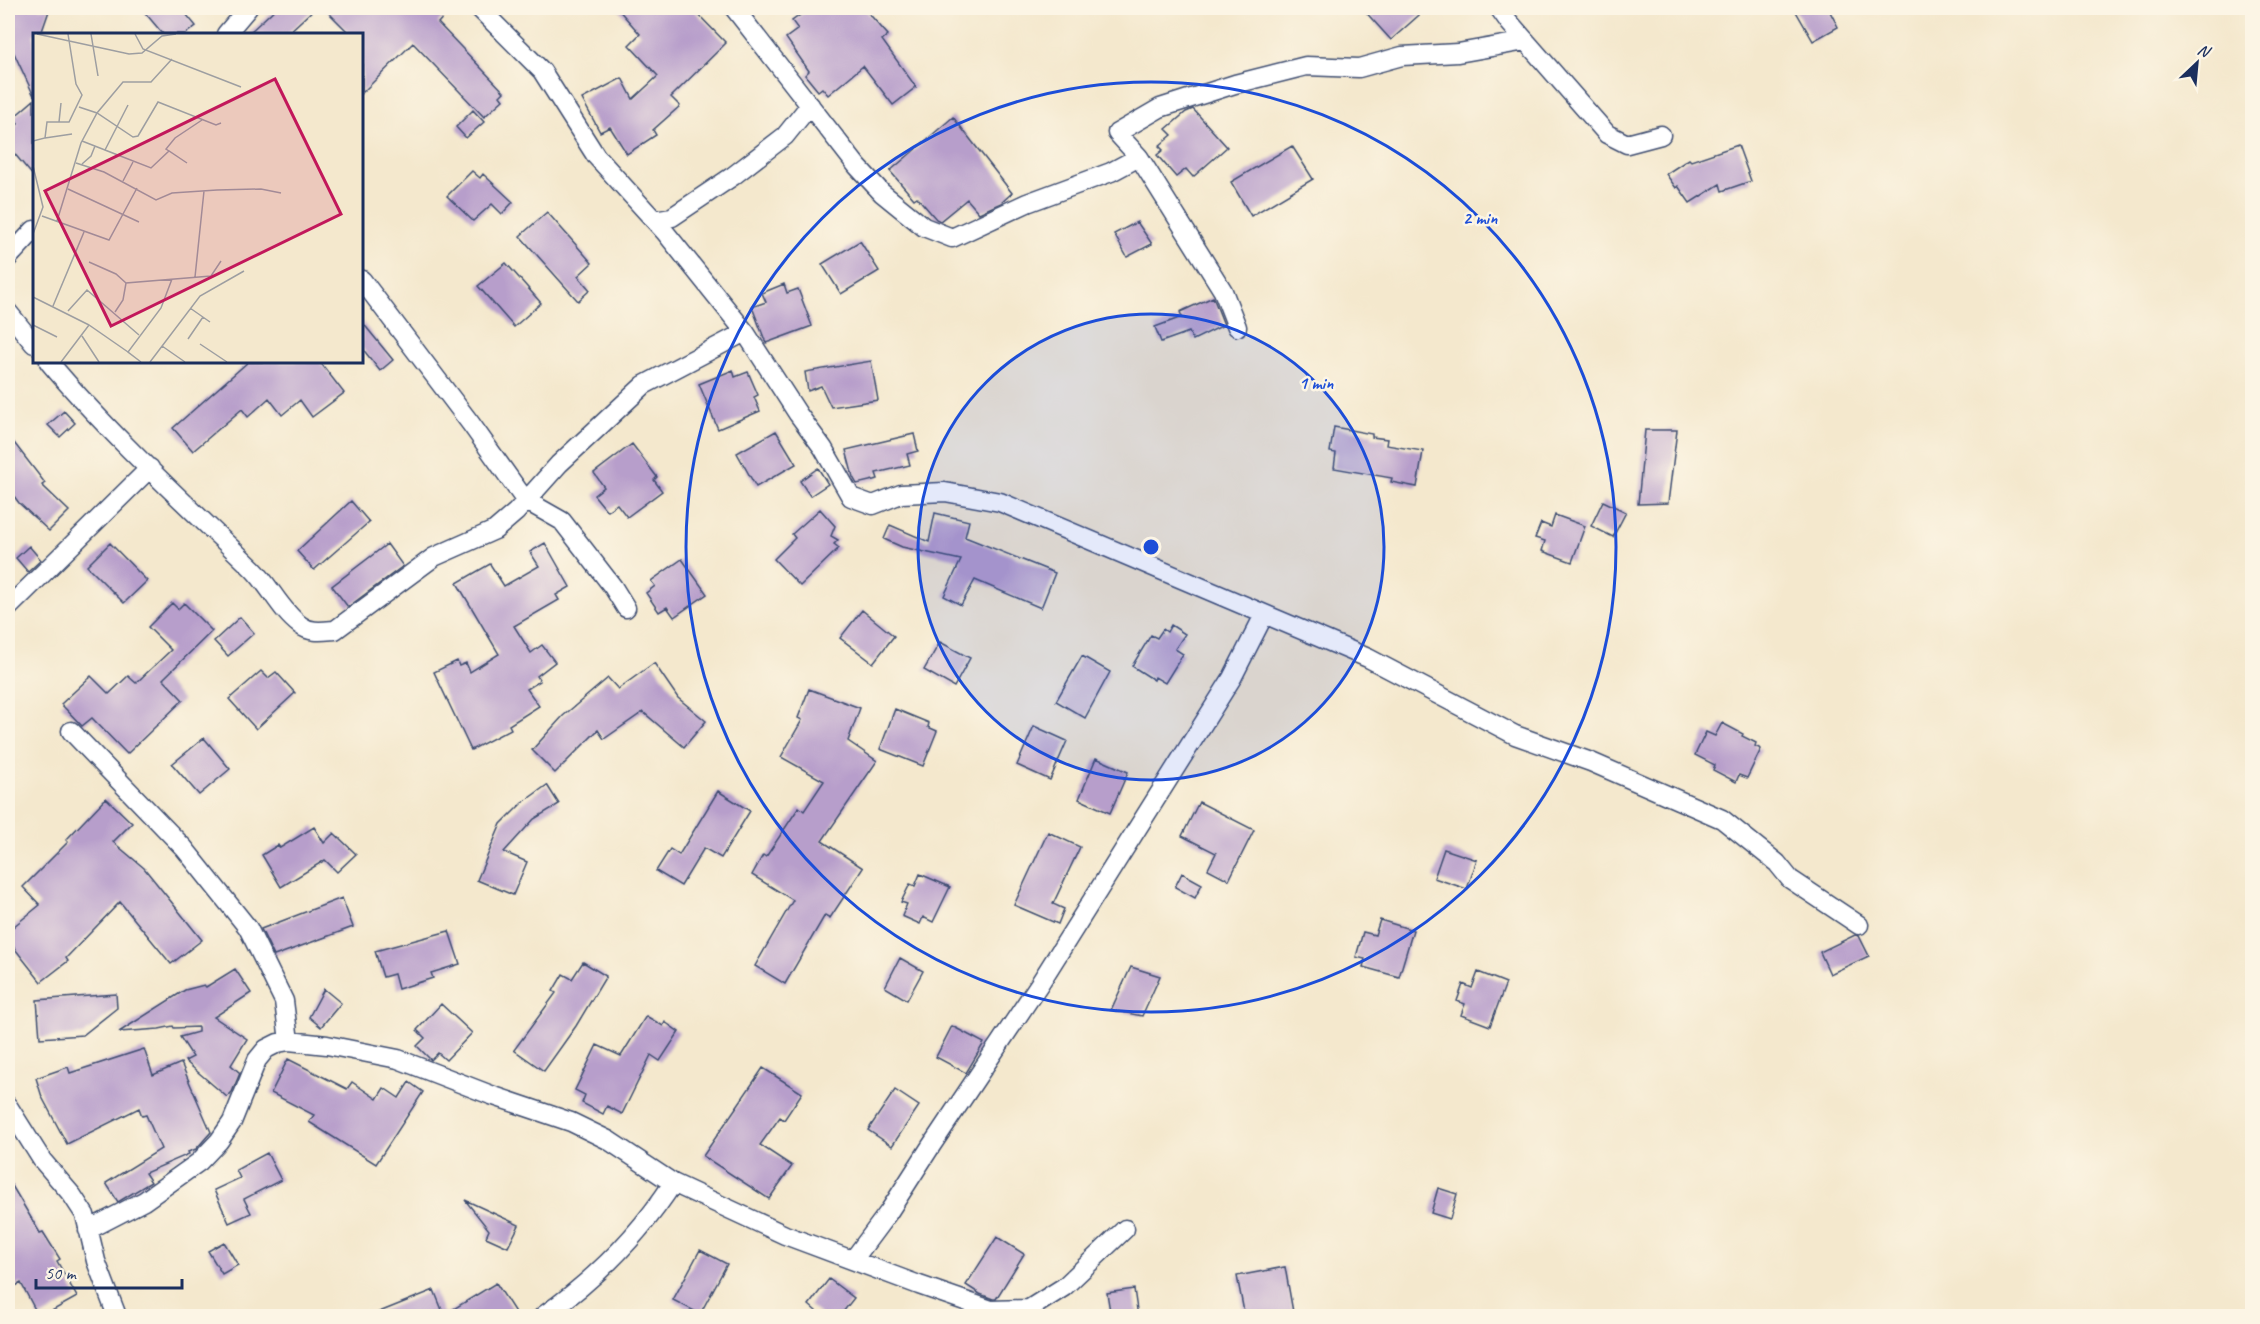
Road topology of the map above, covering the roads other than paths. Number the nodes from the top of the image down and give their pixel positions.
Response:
1 (248, 8) edge
2 (479, 8) edge
3 (734, 8) edge
4 (1499, 8) edge
5 (227, 33) edge
6 (1526, 41) junction
7 (810, 105) junction
8 (1661, 135) dead end
9 (1139, 157) junction
10 (654, 220) junction
11 (33, 231) edge
12 (8, 258) edge
13 (363, 281) edge
14 (8, 312) edge
15 (1238, 327) dead end
16 (745, 332) junction
17 (33, 343) edge
18 (50, 363) edge
19 (150, 468) junction
20 (525, 500) junction
21 (8, 608) edge
22 (626, 608) dead end
23 (1264, 615) junction
24 (71, 731) dead end
25 (1859, 925) dead end
26 (289, 1041) junction
27 (8, 1106) edge
28 (673, 1183) junction
29 (1125, 1228) dead end
30 (88, 1230) junction
31 (853, 1260) junction
32 (117, 1317) edge
33 (543, 1317) edge

1 - 5 street
2 - 10 street
3 - 7 street
4 - 6 street
6 - 8 street
6 - 9 street
7 - 9 street
7 - 10 street
9 - 15 street
10 - 16 street
11 - 12 street
13 - 20 street
14 - 17 street
16 - 20 street
16 - 23 street
18 - 19 street
19 - 20 street
19 - 21 street
20 - 22 street
23 - 25 street
23 - 31 street
24 - 26 street
26 - 28 street
26 - 30 street
27 - 30 street
28 - 31 street
28 - 33 street
29 - 31 street
30 - 32 street

